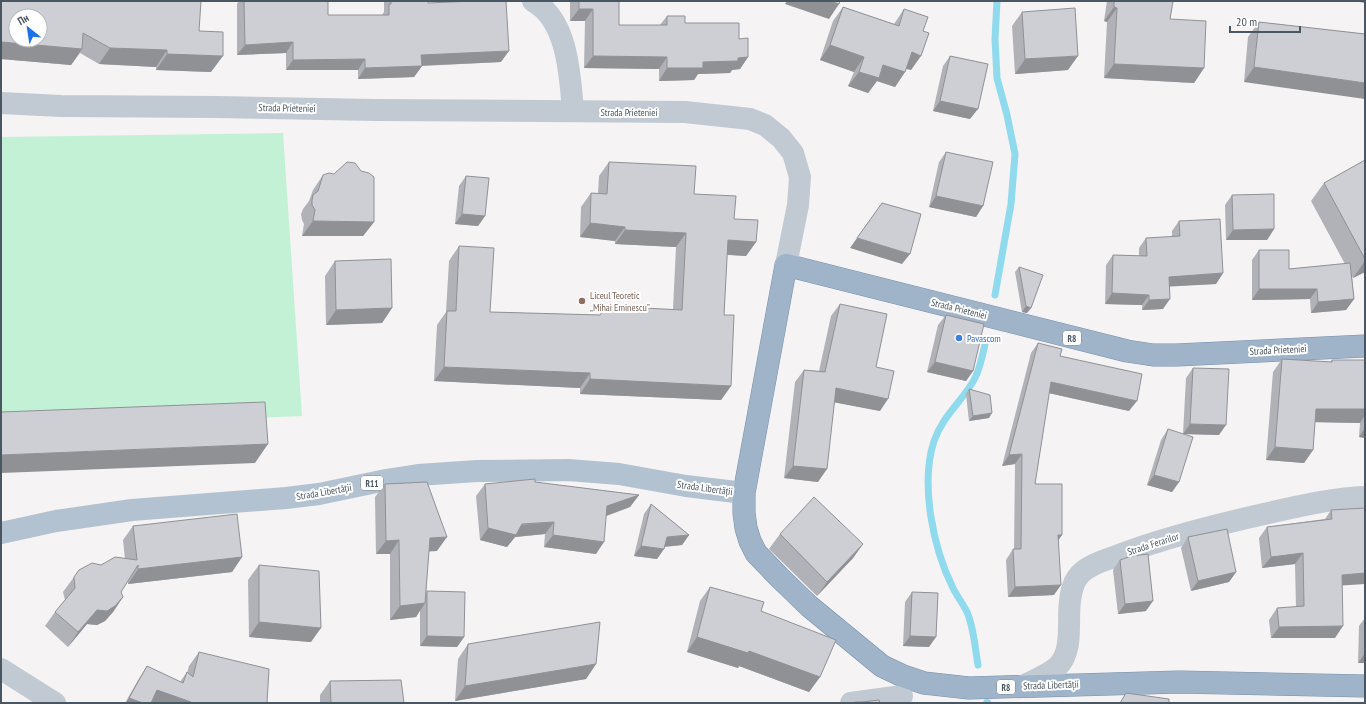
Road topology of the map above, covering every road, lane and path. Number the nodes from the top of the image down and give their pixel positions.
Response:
1 (533, 1) edge
2 (1, 103) edge
3 (573, 111) junction
4 (786, 265) junction
5 (1365, 346) edge
6 (744, 493) junction
7 (1365, 497) edge
8 (1, 533) edge
9 (1, 669) edge
10 (1023, 686) junction
11 (1365, 686) edge
12 (902, 692) edge
13 (55, 703) edge
14 (851, 703) edge

1 - 3 street
2 - 3 street, Strada Prieteniei
3 - 4 street, Strada Prieteniei
4 - 5 highway, Strada Prieteniei / R8
4 - 6 highway, R8
6 - 8 main road, Strada Libertății / R11
6 - 12 highway, Strada Libertății / R8
7 - 10 street, Strada Ferarilor
9 - 13 street
10 - 11 highway, Strada Libertății / R8
10 - 12 highway, Strada Libertății / R8
12 - 14 street

